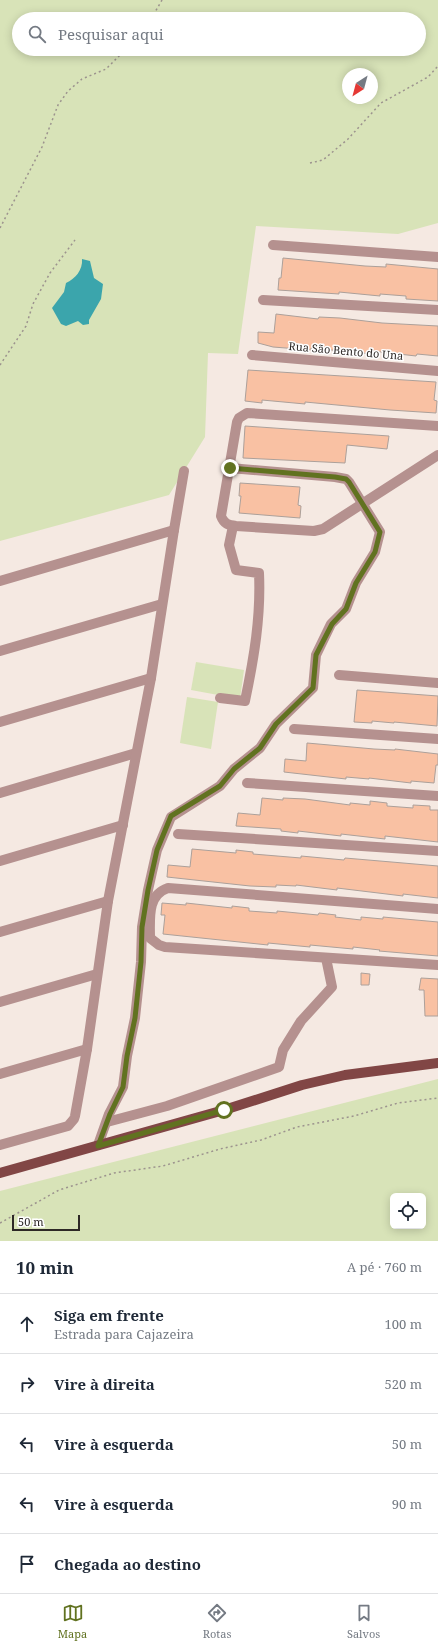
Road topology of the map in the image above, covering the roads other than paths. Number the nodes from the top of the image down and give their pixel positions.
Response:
1 (273, 245) dead end
2 (438, 257) edge
3 (263, 300) dead end
4 (438, 310) edge
5 (252, 355) dead end
6 (438, 371) edge
7 (438, 426) edge
8 (438, 455) edge
9 (230, 468) junction
10 (184, 471) dead end
11 (362, 504) junction
12 (233, 526) junction
13 (174, 530) junction
14 (0, 581) edge
15 (162, 604) junction
16 (0, 651) edge
17 (339, 675) dead end
18 (152, 678) junction
19 (438, 683) edge
20 (220, 698) dead end
21 (0, 722) edge
22 (294, 729) dead end
23 (438, 739) edge
24 (136, 752) junction
25 (248, 783) dead end
26 (0, 792) edge
27 (438, 796) edge
28 (122, 825) junction
29 (178, 834) dead end
30 (438, 851) edge
31 (0, 861) edge
32 (108, 901) junction
33 (438, 909) edge
34 (0, 932) edge
35 (326, 958) junction
36 (438, 966) edge
37 (97, 974) junction
38 (0, 1002) edge
39 (87, 1049) junction
40 (438, 1063) edge
41 (0, 1074) edge
42 (107, 1122) junction
43 (0, 1145) edge
44 (98, 1146) junction
45 (0, 1172) edge

1 - 2 street
3 - 4 street
5 - 6 street, Rua São Bento do Una
7 - 9 street
8 - 11 street
9 - 11 street
9 - 12 street
10 - 13 street
11 - 12 street
11 - 42 street
12 - 20 street
13 - 14 street
13 - 15 street
15 - 16 street
15 - 18 street
17 - 19 street
18 - 21 street
18 - 24 street
22 - 23 street
24 - 26 street
24 - 28 street
25 - 27 street
28 - 31 street
28 - 32 street
29 - 30 street
32 - 34 street
32 - 37 street
33 - 35 street
35 - 36 street
35 - 42 street
37 - 38 street
37 - 39 street
39 - 41 street
39 - 43 street
40 - 44 main road
42 - 44 street
44 - 45 main road

